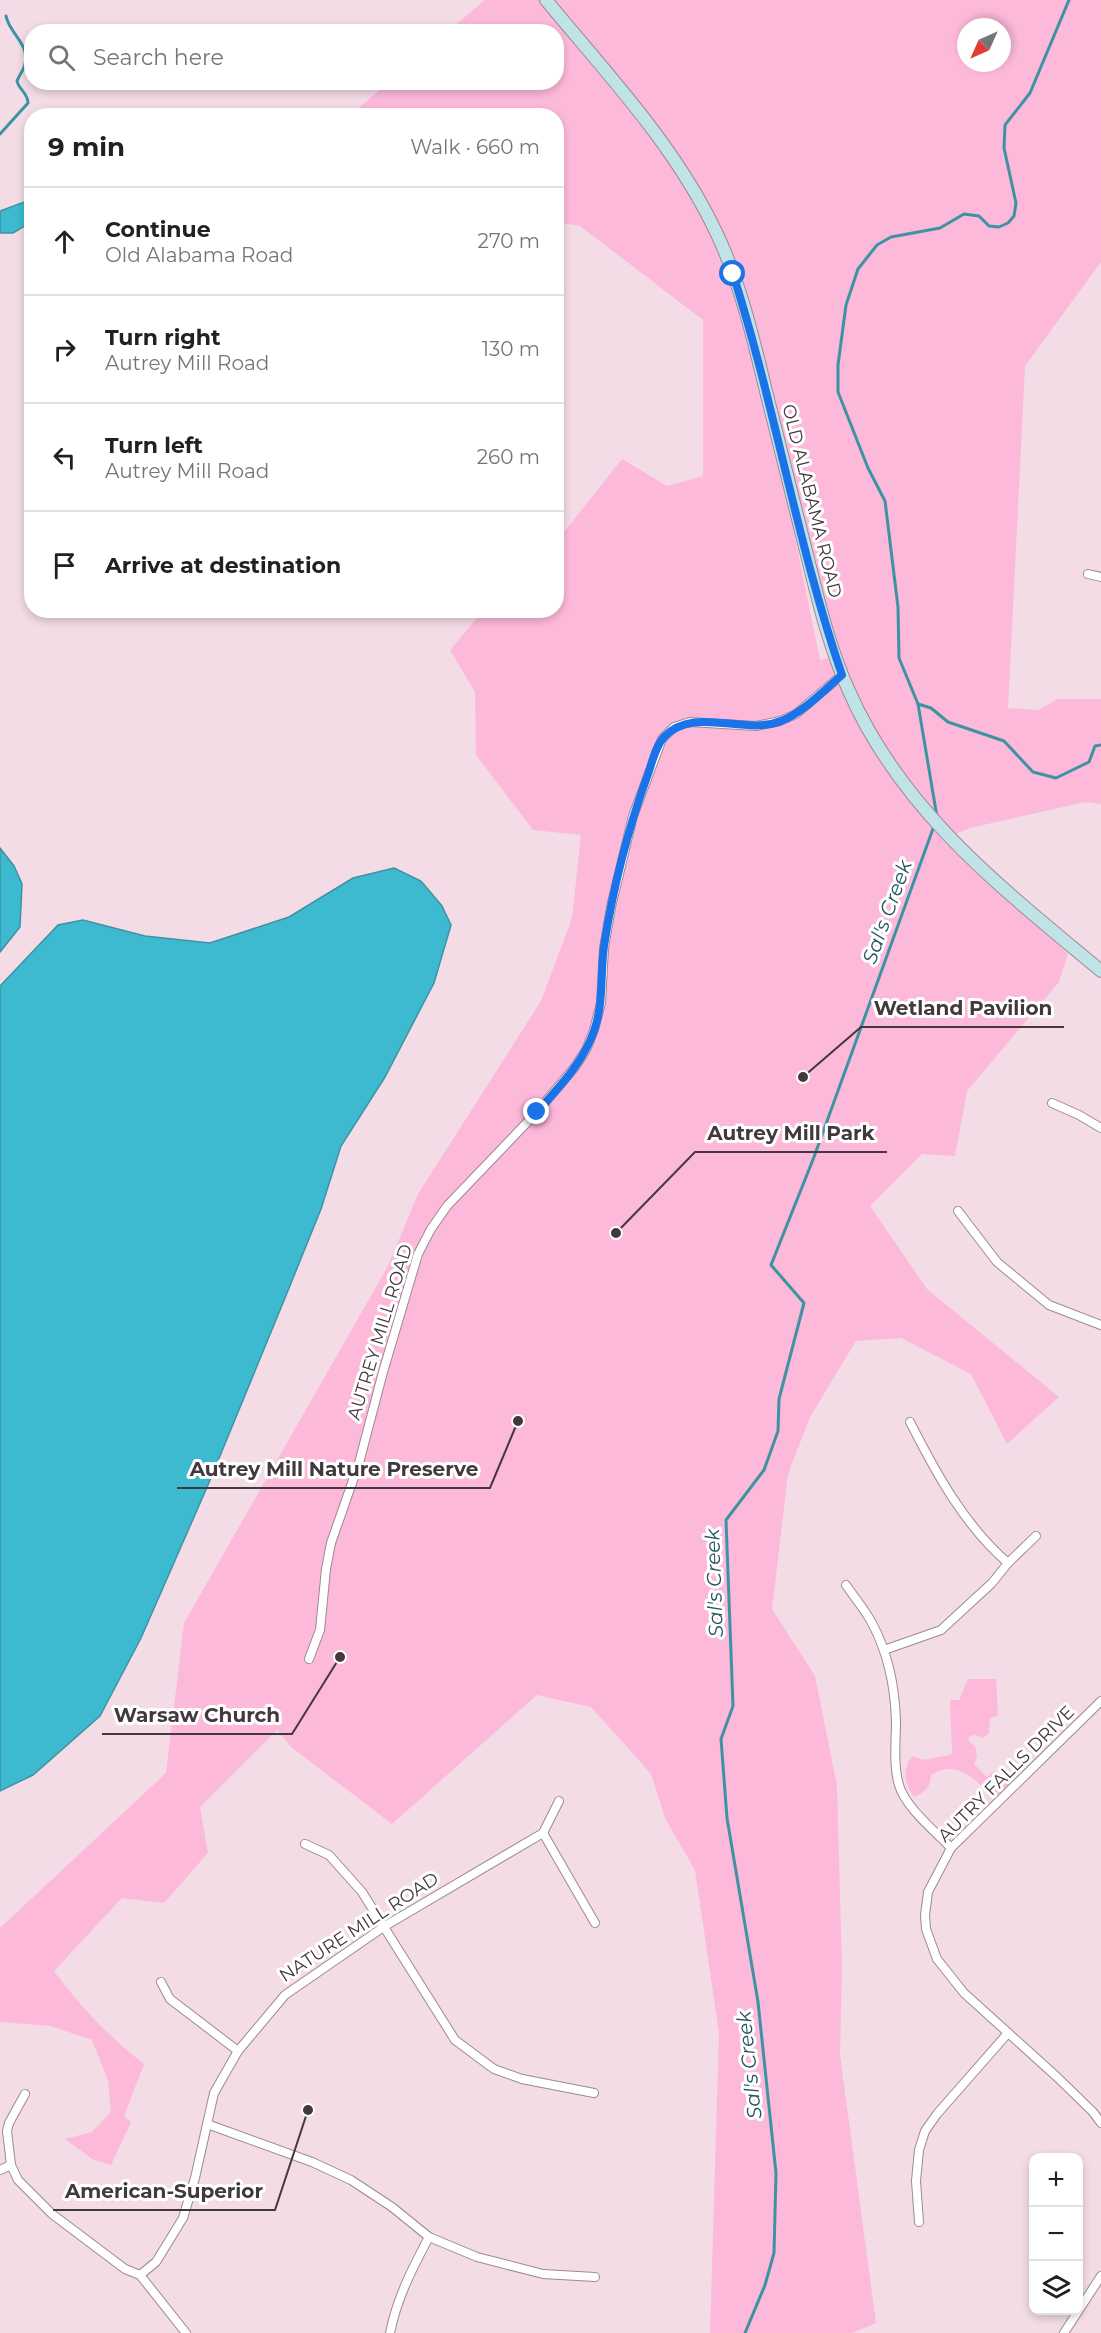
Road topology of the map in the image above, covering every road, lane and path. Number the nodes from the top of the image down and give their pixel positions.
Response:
1 (546, 0) edge
2 (1088, 574) dead end
3 (1101, 577) edge
4 (842, 675) junction
5 (1101, 971) edge
6 (1052, 1103) dead end
7 (1101, 1128) edge
8 (958, 1211) dead end
9 (1101, 1325) edge
10 (910, 1422) dead end
11 (1036, 1536) dead end
12 (1008, 1563) junction
13 (846, 1586) dead end
14 (884, 1650) junction
15 (309, 1659) dead end
16 (1101, 1701) edge
17 (559, 1801) dead end
18 (543, 1833) junction
19 (305, 1844) dead end
20 (951, 1848) junction
21 (595, 1923) dead end
22 (385, 1926) junction
23 (161, 1982) dead end
24 (1008, 2033) junction
25 (238, 2051) junction
26 (594, 2093) dead end
27 (25, 2094) dead end
28 (1101, 2123) edge
29 (207, 2124) junction
30 (11, 2165) junction
31 (0, 2170) edge
32 (919, 2222) dead end
33 (429, 2237) junction
34 (140, 2275) junction
35 (1101, 2276) edge
36 (595, 2277) dead end
37 (1066, 2332) edge
38 (186, 2333) edge
39 (390, 2333) edge

1 - 4 main road, OLD ALABAMA ROAD
2 - 3 street
4 - 5 main road, OLD ALABAMA ROAD
4 - 15 street, AUTREY MILL ROAD
6 - 7 street
8 - 9 street
10 - 12 street
11 - 12 street
12 - 14 street
13 - 14 street
14 - 20 street
16 - 20 street, AUTRY FALLS DRIVE
17 - 18 street
18 - 21 street
18 - 22 street, NATURE MILL ROAD
19 - 22 street
20 - 24 street, AUTRY FALLS DRIVE
22 - 25 street, NATURE MILL ROAD
22 - 26 street
23 - 25 street
24 - 28 street, AUTRY FALLS DRIVE
24 - 32 street
25 - 29 street, NATURE MILL ROAD
27 - 30 street
29 - 33 street
29 - 34 street, NATURE MILL ROAD
30 - 31 street
30 - 34 street
33 - 36 street
33 - 39 street
34 - 38 street
35 - 37 street

